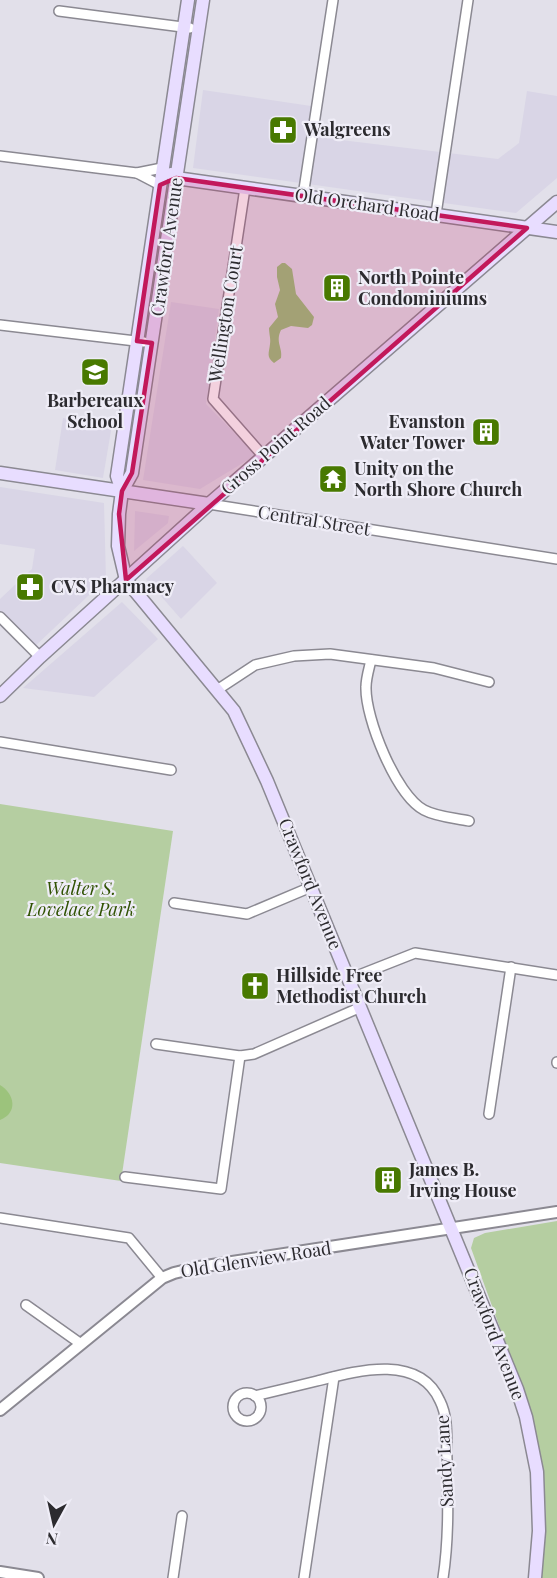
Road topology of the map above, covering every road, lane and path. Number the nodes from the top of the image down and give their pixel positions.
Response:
1 (188, 0) edge
2 (203, 0) edge
3 (333, 0) edge
4 (468, 0) edge
5 (59, 11) dead end
6 (183, 27) junction
7 (199, 29) junction
8 (0, 156) edge
9 (162, 168) junction
10 (137, 173) junction
11 (176, 178) junction
12 (160, 185) junction
13 (245, 188) junction
14 (303, 196) junction
15 (557, 202) edge
16 (436, 214) junction
17 (527, 228) junction
18 (557, 232) edge
19 (0, 325) edge
20 (137, 342) junction
21 (152, 343) junction
22 (264, 457) junction
23 (0, 472) edge
24 (122, 491) junction
25 (209, 504) junction
26 (557, 559) edge
27 (126, 580) junction
28 (0, 617) edge
29 (40, 657) junction
30 (371, 660) junction
31 (489, 682) dead end
32 (217, 690) junction
33 (0, 696) edge
34 (0, 742) edge
35 (171, 770) dead end
36 (469, 821) dead end
37 (311, 887) junction
38 (174, 903) dead end
39 (511, 967) junction
40 (557, 975) edge
41 (349, 979) junction
42 (361, 1007) junction
43 (156, 1044) dead end
44 (240, 1056) junction
45 (489, 1114) dead end
46 (125, 1177) dead end
47 (557, 1212) edge
48 (0, 1218) edge
49 (453, 1229) junction
50 (162, 1278) junction
51 (26, 1305) dead end
52 (81, 1344) junction
53 (334, 1377) junction
54 (255, 1396) dead end
55 (0, 1410) edge
56 (182, 1516) dead end
57 (0, 1572) edge
58 (38, 1578) edge
59 (174, 1578) edge
60 (304, 1578) edge
61 (443, 1578) edge
62 (535, 1578) edge

1 - 6 main road, Crawford Avenue
2 - 7 main road, Crawford Avenue
3 - 14 street
4 - 16 street
5 - 6 street
6 - 7 street
6 - 9 main road, Crawford Avenue
7 - 11 main road, Crawford Avenue
8 - 10 street
9 - 10 street
9 - 11 main road, Old Orchard Road
9 - 12 main road, Crawford Avenue
10 - 12 street
11 - 12 main road
11 - 13 main road, Old Orchard Road
11 - 21 main road, Crawford Avenue
12 - 20 main road, Crawford Avenue
13 - 14 main road, Old Orchard Road
13 - 22 street, Wellington Court
14 - 16 main road, Old Orchard Road
15 - 17 main road, Gross Point Road
16 - 17 main road, Old Orchard Road
17 - 18 main road, Old Orchard Road
17 - 22 main road, Gross Point Road
19 - 20 street
20 - 21 street
20 - 24 main road, Crawford Avenue
21 - 24 main road, Crawford Avenue
22 - 25 main road, Gross Point Road
23 - 24 main road, Central Street
24 - 25 main road, Central Street
24 - 27 main road, Crawford Avenue
25 - 26 street, Central Street
25 - 27 main road, Gross Point Road
27 - 29 main road, Gross Point Road
27 - 32 main road, Crawford Avenue
28 - 29 street
29 - 33 main road, Gross Point Road
30 - 31 street
30 - 32 street
30 - 36 street
32 - 37 main road, Crawford Avenue
34 - 35 street
37 - 38 street
37 - 41 main road, Crawford Avenue
39 - 40 street
39 - 41 street
39 - 45 street
41 - 42 main road, Crawford Avenue
42 - 44 street
42 - 49 main road, Crawford Avenue
43 - 44 street
44 - 46 street
47 - 49 street, Old Glenview Road
48 - 50 street
49 - 50 street, Old Glenview Road
49 - 62 main road, Crawford Avenue
50 - 52 street, Old Glenview Road
51 - 52 street
52 - 55 street, Old Glenview Road
53 - 54 street, Sandy Lane
53 - 60 street
53 - 61 street, Sandy Lane
56 - 59 street
57 - 58 street

